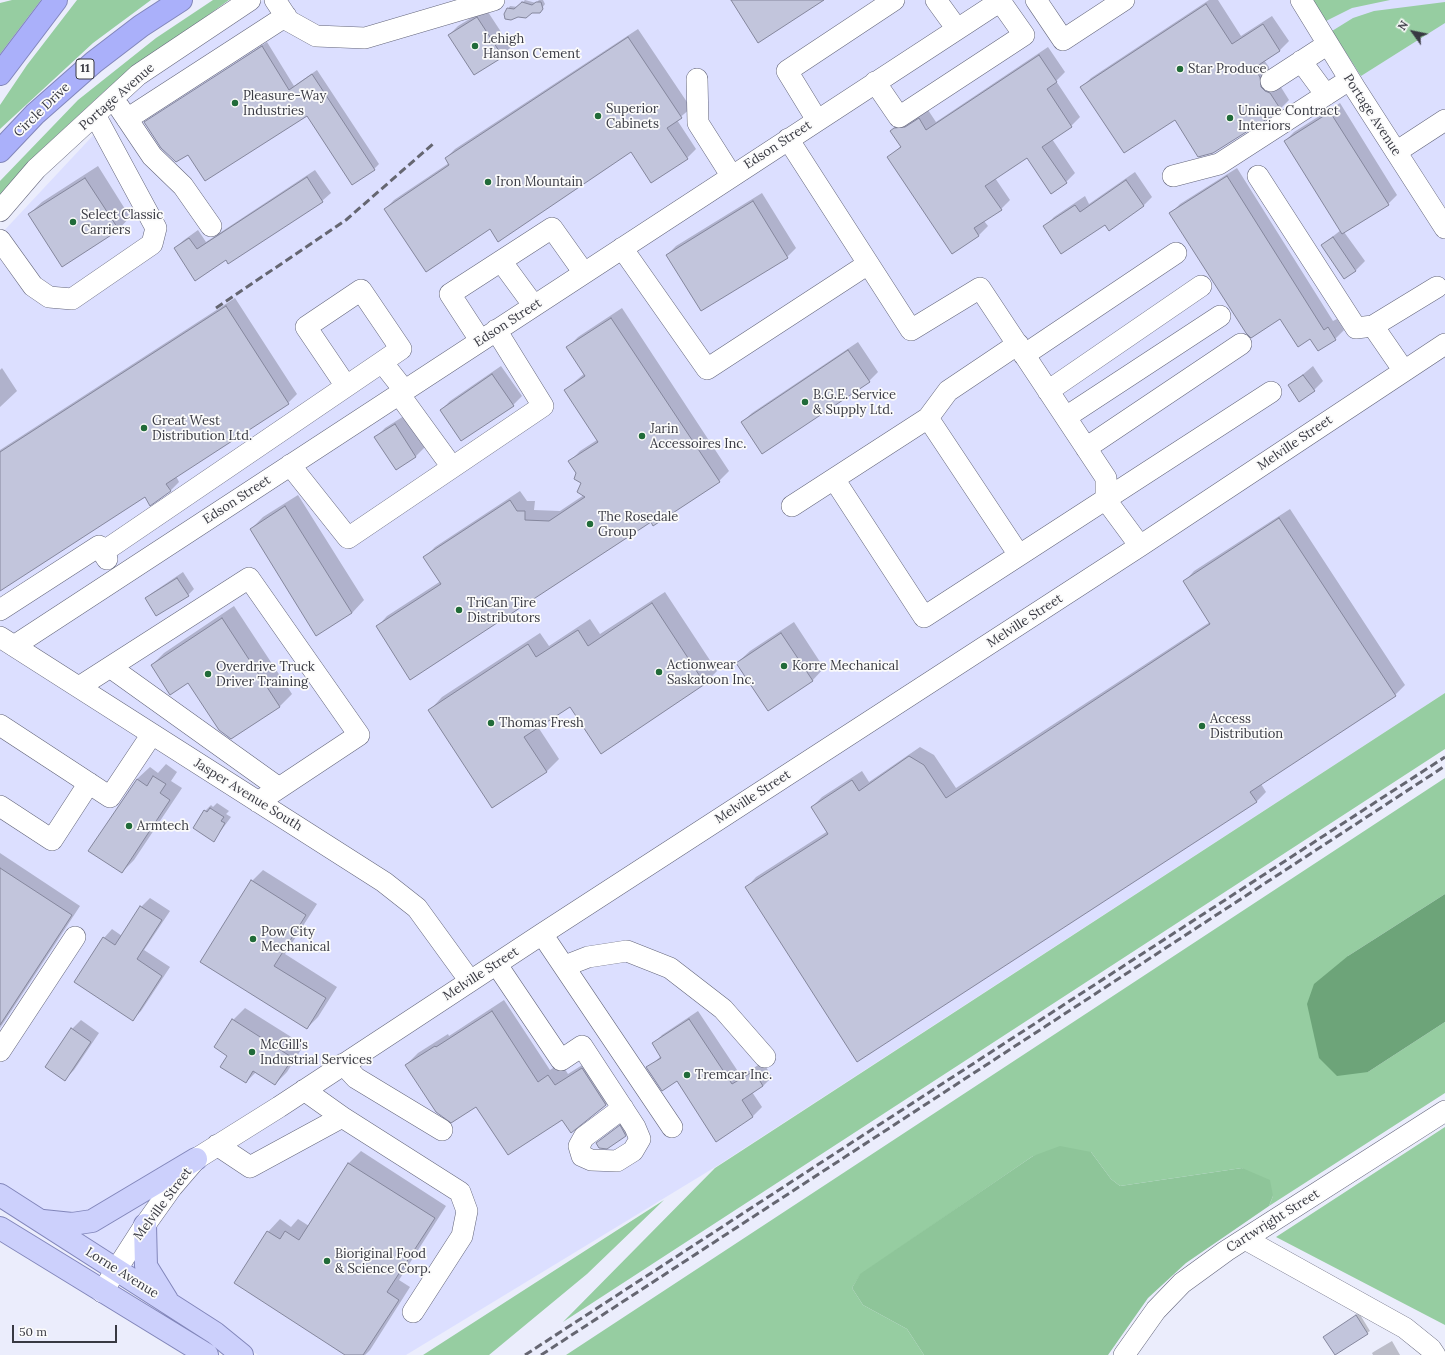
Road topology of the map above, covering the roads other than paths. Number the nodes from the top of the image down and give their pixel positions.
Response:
1 (181, 0) edge
2 (250, 0) edge
3 (494, 0) edge
4 (894, 0) edge
5 (936, 0) edge
6 (1036, 0) edge
7 (1301, 0) edge
8 (1001, 1) edge
9 (54, 3) edge
10 (1113, 3) edge
11 (281, 8) edge
12 (957, 29) junction
13 (1328, 44) junction
14 (1301, 61) junction
15 (0, 74) edge
16 (697, 79) dead end
17 (1349, 80) junction
18 (1271, 81) dead end
19 (875, 82) junction
20 (1326, 95) junction
21 (114, 98) junction
22 (95, 115) junction
23 (127, 118) junction
24 (817, 120) junction
25 (1445, 120) edge
26 (788, 139) junction
27 (0, 151) edge
28 (1396, 152) junction
29 (731, 176) junction
30 (1173, 176) dead end
31 (1258, 176) dead end
32 (0, 210) edge
33 (211, 226) dead end
34 (1445, 228) edge
35 (0, 240) edge
36 (622, 248) junction
37 (1176, 253) dead end
38 (502, 261) junction
39 (868, 264) junction
40 (584, 273) junction
41 (1202, 286) dead end
42 (1436, 288) dead end
43 (534, 306) junction
44 (1220, 316) dead end
45 (1373, 326) junction
46 (488, 335) junction
47 (1241, 344) dead end
48 (1445, 344) edge
49 (1021, 350) junction
50 (382, 362) junction
51 (1404, 371) junction
52 (346, 386) junction
53 (1048, 391) junction
54 (401, 392) junction
55 (1271, 392) dead end
56 (1066, 417) junction
57 (928, 418) junction
58 (1086, 448) junction
59 (245, 456) junction
60 (290, 465) junction
61 (452, 467) junction
62 (834, 479) junction
63 (263, 483) junction
64 (1106, 500) junction
65 (792, 506) dead end
66 (146, 522) junction
67 (1140, 546) junction
68 (162, 549) junction
69 (103, 552) junction
70 (1019, 555) junction
71 (119, 577) junction
72 (0, 610) edge
73 (7, 641) edge
74 (110, 667) junction
75 (79, 688) junction
76 (0, 726) edge
77 (152, 734) junction
78 (89, 783) junction
79 (279, 788) junction
80 (258, 802) junction
81 (0, 806) edge
82 (542, 934) junction
83 (75, 937) dead end
84 (496, 965) junction
85 (565, 966) junction
86 (470, 981) junction
87 (0, 1051) edge
88 (765, 1057) dead end
89 (343, 1064) junction
90 (304, 1090) junction
91 (623, 1108) dead end
92 (1445, 1111) edge
93 (342, 1117) junction
94 (672, 1127) dead end
95 (442, 1130) dead end
96 (217, 1145) junction
97 (196, 1159) junction
98 (0, 1195) edge
99 (40, 1221) junction
100 (145, 1225) junction
101 (0, 1228) edge
102 (1245, 1239) junction
103 (116, 1270) junction
104 (102, 1292) junction
105 (168, 1302) junction
106 (413, 1312) dead end
107 (207, 1355) edge
108 (242, 1355) edge
109 (1124, 1355) edge
110 (1435, 1355) edge

1 - 27 highway, Circle Drive / 11
2 - 21 street, Portage Avenue
3 - 11 street
4 - 24 street
5 - 12 street
6 - 10 street
7 - 13 street, Portage Avenue
8 - 12 street, Edson Street
8 - 19 street
9 - 15 highway
11 - 23 street
12 - 19 street, Edson Street
13 - 14 street
13 - 17 street, Portage Avenue
14 - 18 street
14 - 20 street
16 - 29 street
17 - 20 street
17 - 28 street, Portage Avenue
19 - 24 street, Edson Street
20 - 30 street
21 - 22 street, Portage Avenue
21 - 23 street
22 - 32 street, Portage Avenue
22 - 35 street
23 - 33 street
24 - 26 street, Edson Street
25 - 28 street
26 - 29 street, Edson Street
26 - 39 street
28 - 34 street, Portage Avenue
29 - 36 street, Edson Street
31 - 45 street
36 - 39 street
36 - 40 street, Edson Street
37 - 49 street
38 - 40 street
38 - 43 street
38 - 46 street
39 - 49 street
40 - 43 street, Edson Street
41 - 53 street
42 - 45 street
43 - 46 street, Edson Street
44 - 56 street
45 - 51 street
46 - 54 street, Edson Street
46 - 61 street
47 - 58 street
48 - 51 street, Melville Street
49 - 53 street
49 - 57 street
50 - 52 street
50 - 52 street
50 - 54 street
51 - 67 street, Melville Street
52 - 59 street
53 - 56 street
54 - 60 street, Edson Street
54 - 61 street
55 - 64 street
56 - 58 street
57 - 62 street
57 - 70 street
58 - 64 street
59 - 63 street
59 - 66 street
60 - 61 street
60 - 63 street, Edson Street
62 - 65 street
62 - 70 street
63 - 68 street, Edson Street
64 - 67 street
64 - 70 street
66 - 68 street
66 - 69 street
67 - 82 street, Melville Street
68 - 71 street, Edson Street
69 - 71 street
69 - 72 street
71 - 73 street, Edson Street
73 - 75 street, Jasper Avenue South
74 - 75 street
74 - 79 street
74 - 79 street
75 - 77 street, Jasper Avenue South
76 - 78 street
77 - 78 street
77 - 80 street, Jasper Avenue South
78 - 81 street
79 - 80 street
80 - 86 street, Jasper Avenue South
82 - 84 street, Melville Street
82 - 85 street
83 - 87 street
84 - 86 street, Melville Street
84 - 91 street
85 - 88 street
85 - 94 street
86 - 89 street, Melville Street
89 - 90 street, Melville Street
89 - 95 street
90 - 93 street
90 - 96 street, Melville Street
92 - 102 street, Cartwright Street
93 - 96 street
93 - 106 street
96 - 97 street, Melville Street
97 - 99 main road
97 - 100 street, Melville Street
98 - 99 main road, Lorne Avenue
99 - 103 main road, Lorne Avenue
100 - 103 street, Melville Street
100 - 105 main road
101 - 104 main road, Lorne Avenue
102 - 109 street, Cartwright Street
102 - 110 street
103 - 104 street, Melville Street
103 - 105 main road, Lorne Avenue
104 - 107 main road, Lorne Avenue
105 - 108 main road, Lorne Avenue

